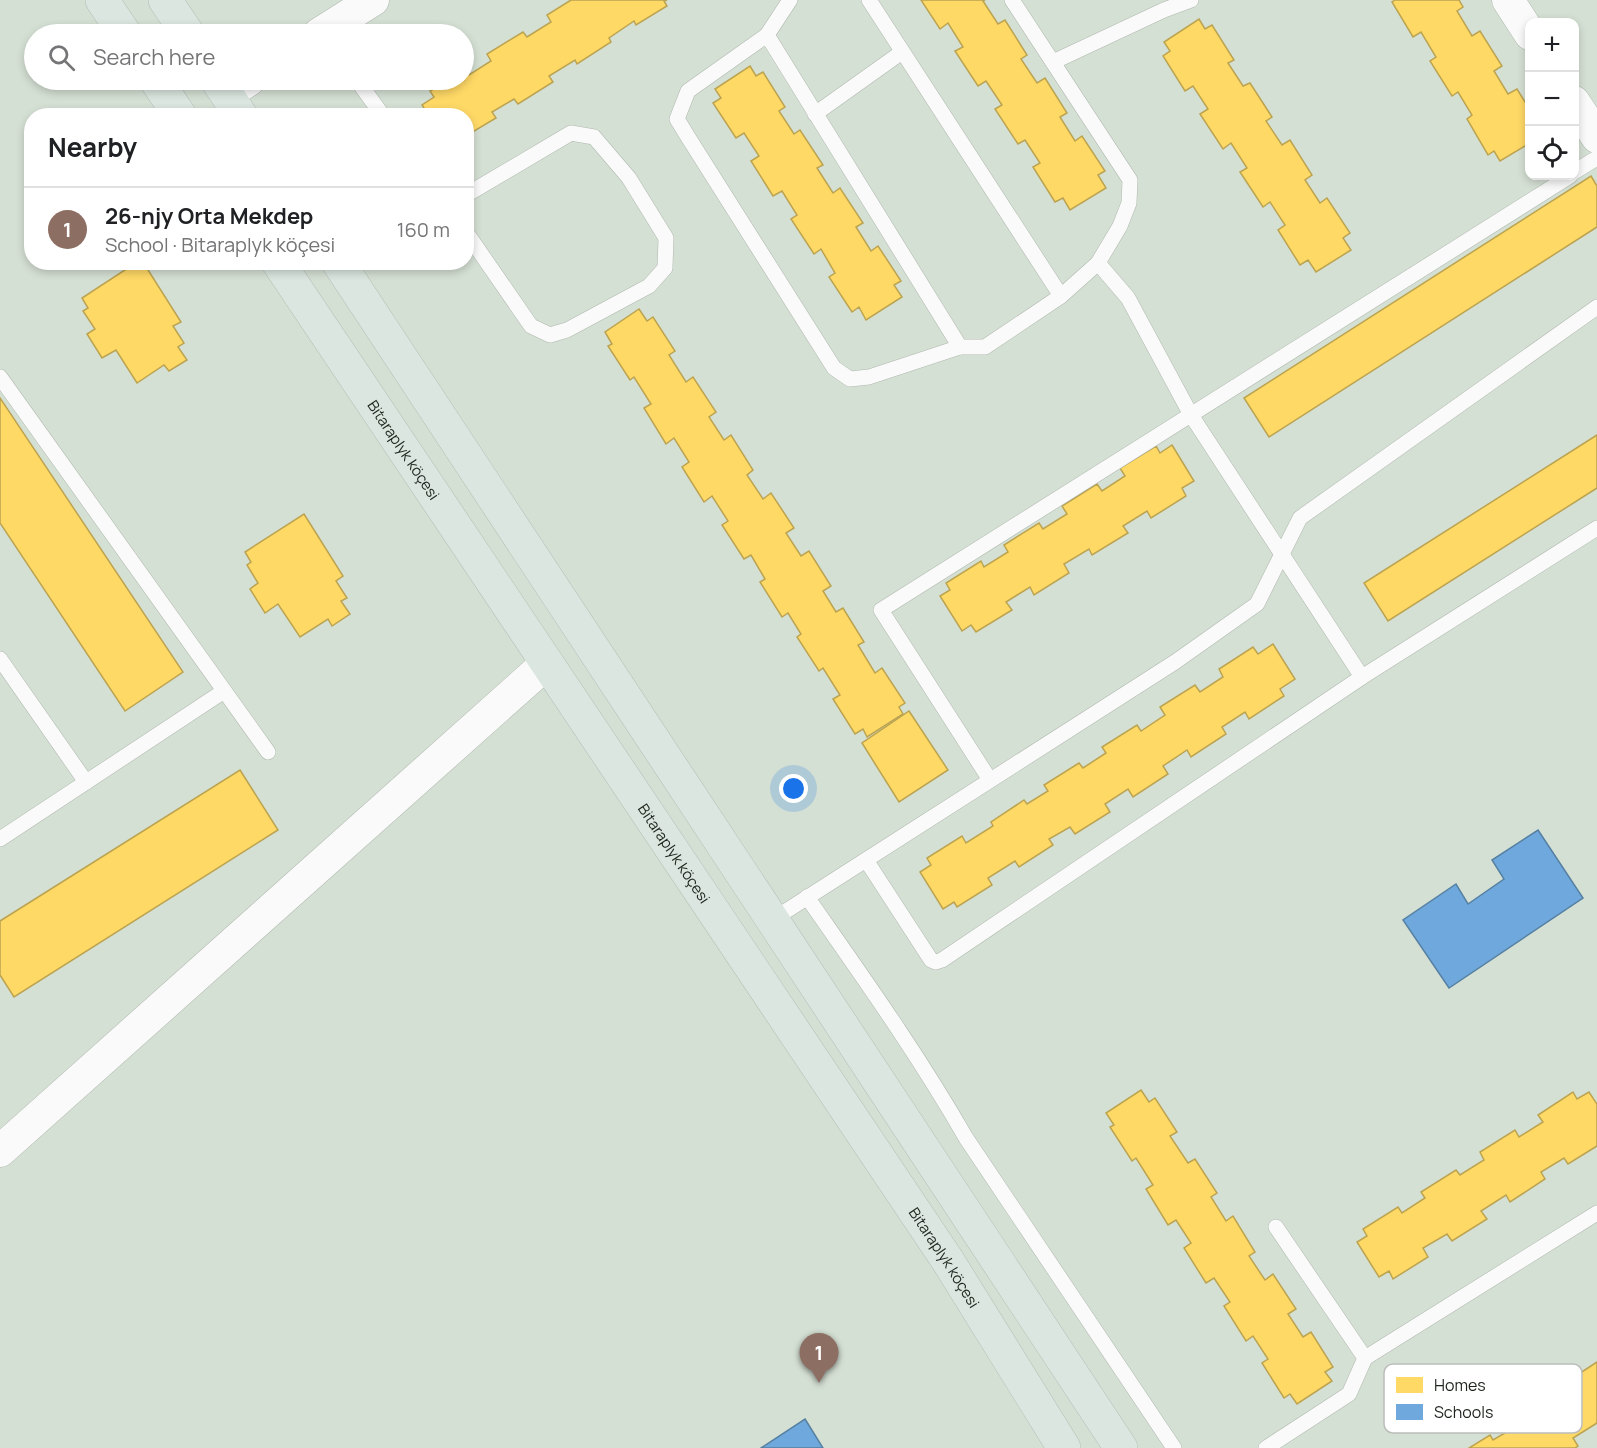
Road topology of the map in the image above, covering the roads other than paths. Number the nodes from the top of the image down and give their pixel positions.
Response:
1 (102, 0) edge
2 (165, 0) edge
3 (373, 0) edge
4 (790, 0) edge
5 (869, 0) edge
6 (1012, 0) edge
7 (1191, 0) edge
8 (1508, 0) edge
9 (118, 24) edge
10 (181, 24) edge
11 (337, 24) edge
12 (1525, 26) edge
13 (767, 35) junction
14 (902, 52) junction
15 (1053, 62) junction
16 (163, 90) edge
17 (364, 90) edge
18 (175, 108) edge
19 (377, 108) edge
20 (1579, 108) edge
21 (816, 114) junction
22 (1597, 136) edge
23 (1597, 158) edge
24 (1579, 169) edge
25 (1564, 180) edge
26 (474, 190) edge
27 (474, 244) edge
28 (1098, 262) junction
29 (283, 270) edge
30 (343, 270) edge
31 (1061, 296) junction
32 (1597, 307) edge
33 (960, 347) junction
34 (0, 377) edge
35 (1191, 415) junction
36 (1597, 528) edge
37 (1282, 555) junction
38 (0, 659) edge
39 (547, 663) junction
40 (1362, 677) junction
41 (224, 691) junction
42 (268, 752) dead end
43 (990, 780) junction
44 (86, 782) junction
45 (0, 839) edge
46 (866, 860) junction
47 (807, 897) junction
48 (772, 920) junction
49 (0, 1151) edge
50 (1597, 1213) edge
51 (1276, 1227) dead end
52 (1365, 1358) junction
53 (1064, 1448) edge
54 (1121, 1448) edge
55 (1174, 1448) edge
56 (1266, 1448) edge

1 - 9 highway
2 - 10 highway
3 - 11 street
4 - 13 lane
5 - 14 lane
6 - 15 lane
7 - 15 lane
8 - 12 street
13 - 21 lane
13 - 33 lane
14 - 21 lane
14 - 31 lane
15 - 28 lane
16 - 18 highway
17 - 19 lane
20 - 22 street
21 - 33 lane
23 - 24 lane
25 - 35 lane
26 - 27 lane
28 - 31 lane
28 - 35 lane
29 - 39 highway, Bitaraplyk köçesi
30 - 48 highway
31 - 33 lane
32 - 37 lane
34 - 41 lane
35 - 37 lane
35 - 43 lane
36 - 40 lane
37 - 40 lane
37 - 43 lane
38 - 44 lane
39 - 49 street
39 - 53 highway, Bitaraplyk köçesi
40 - 46 lane
41 - 42 lane
41 - 44 lane
43 - 46 lane
44 - 45 lane
46 - 47 lane
47 - 48 lane
47 - 55 lane
48 - 54 highway
50 - 52 lane
51 - 52 lane
52 - 56 lane

